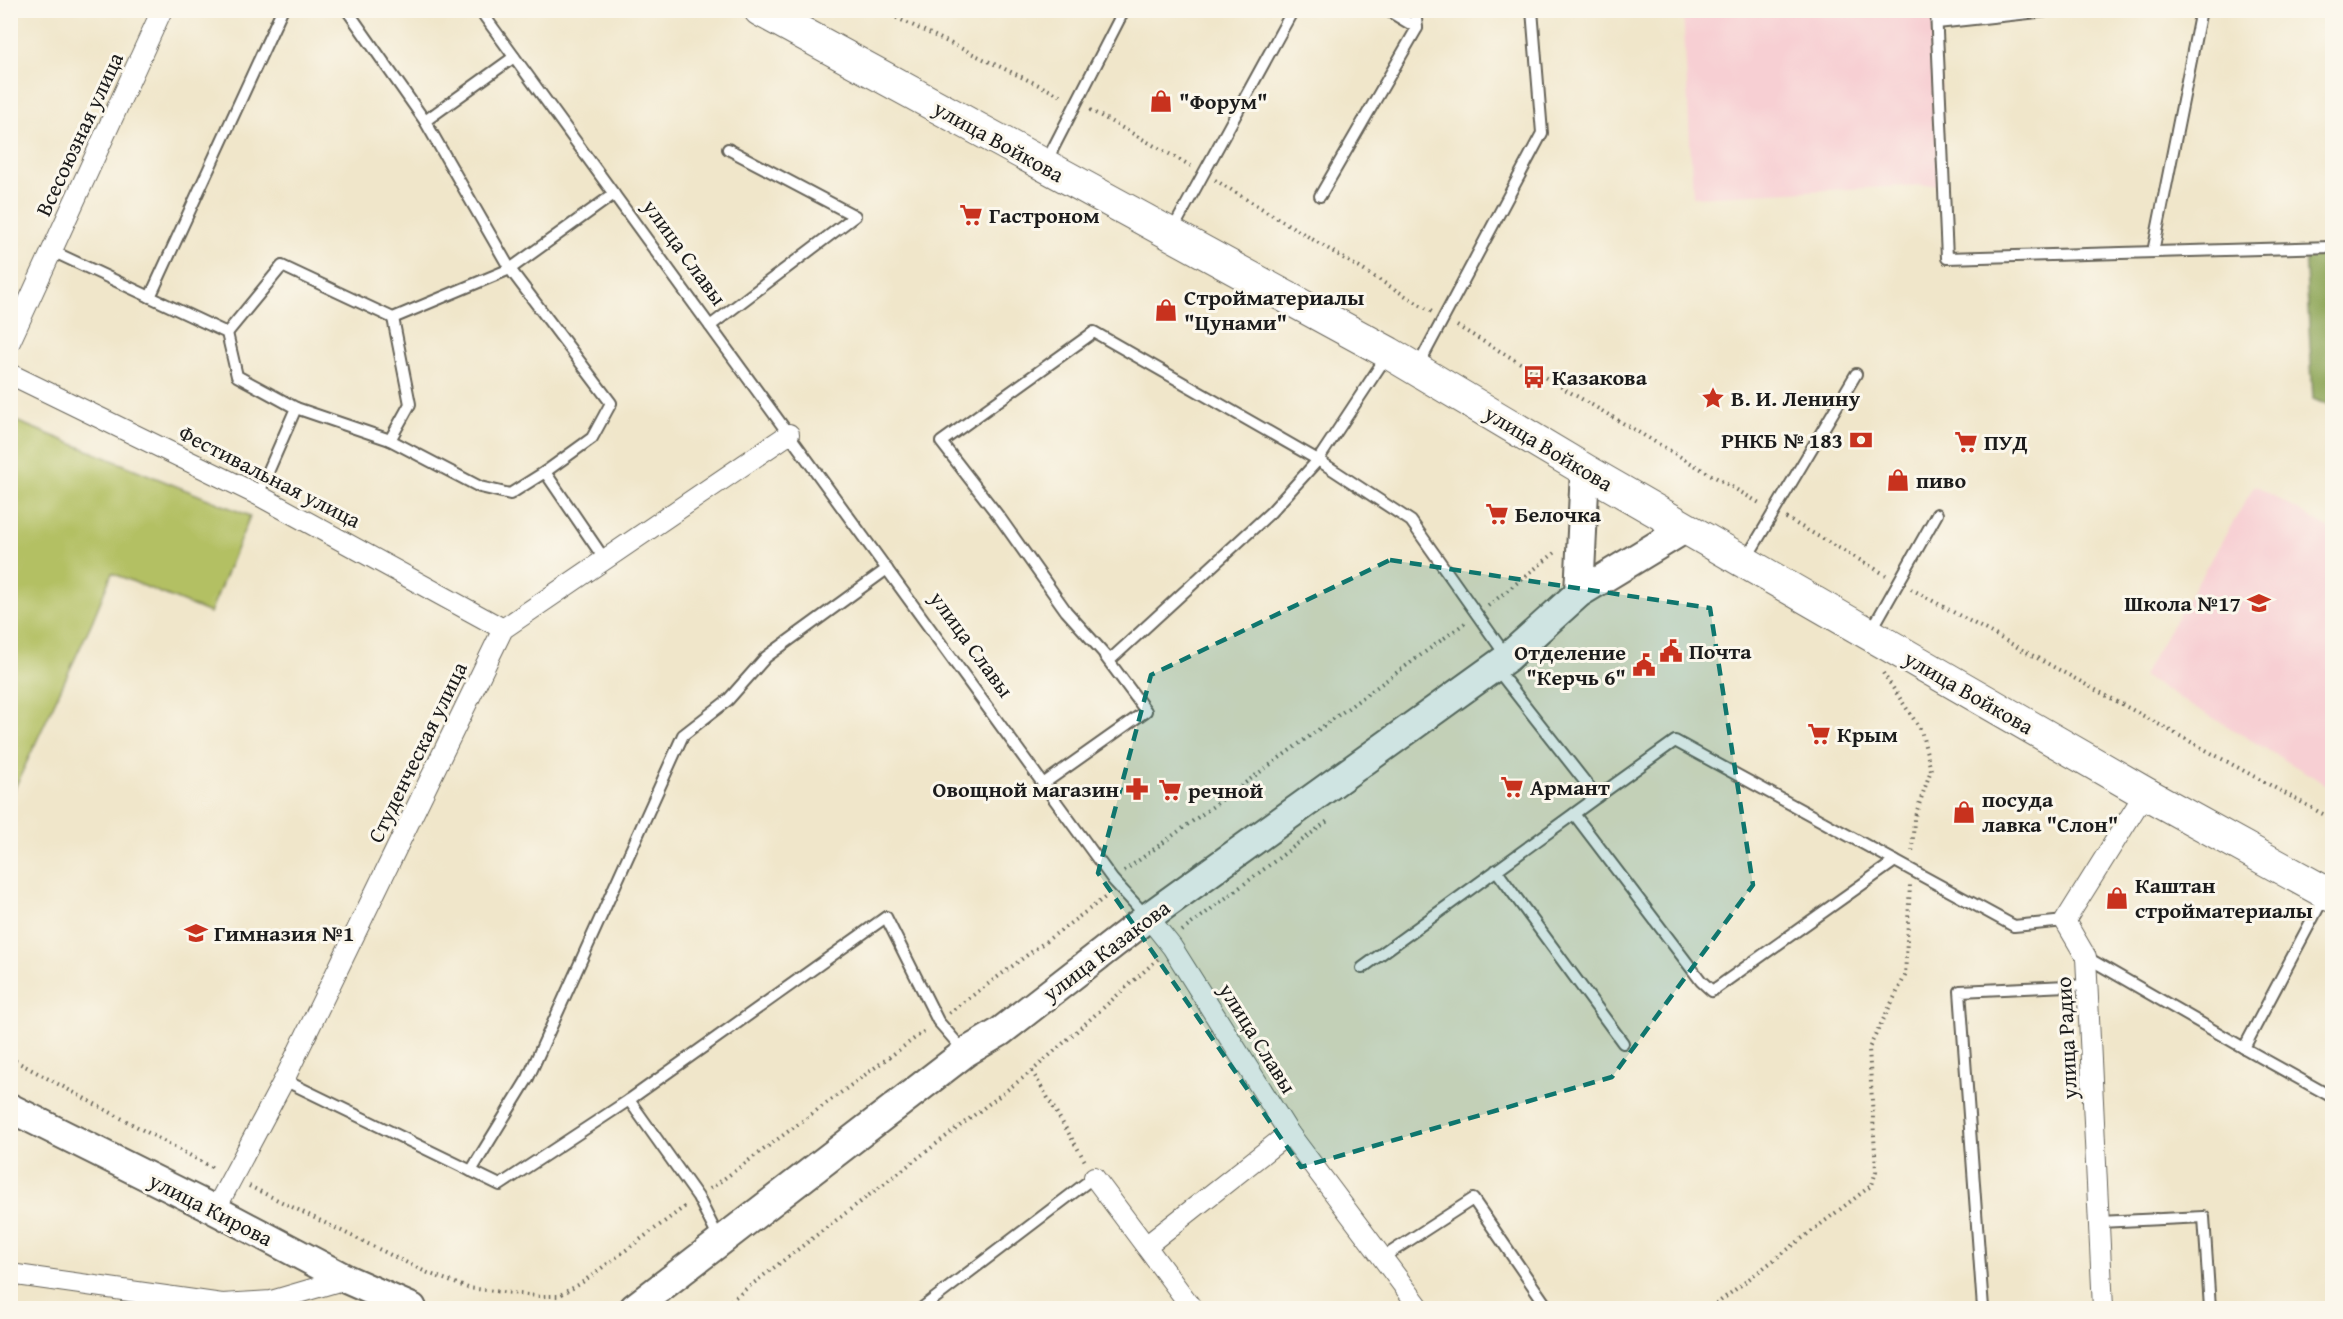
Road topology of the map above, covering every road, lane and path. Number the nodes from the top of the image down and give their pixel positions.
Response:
1 (162, 10) edge
2 (282, 10) edge
3 (347, 10) edge
4 (480, 10) edge
5 (760, 10) edge
6 (880, 10) edge
7 (1124, 10) edge
8 (1293, 10) edge
9 (1387, 10) edge
10 (1415, 10) edge
11 (1532, 10) edge
12 (1936, 10) edge
13 (2056, 10) edge
14 (2200, 10) edge
15 (1937, 23) junction
16 (1417, 28) junction
17 (514, 57) junction
18 (1075, 103) junction
19 (425, 121) junction
20 (728, 149) dead end
21 (1044, 167) junction
22 (1202, 173) junction
23 (614, 194) junction
24 (1320, 196) dead end
25 (1171, 233) junction
26 (2332, 247) edge
27 (52, 251) junction
28 (2152, 252) junction
29 (510, 269) junction
30 (150, 297) junction
31 (393, 318) junction
32 (1443, 318) junction
33 (710, 326) junction
34 (227, 333) junction
35 (10, 342) edge
36 (1389, 353) junction
37 (1416, 369) junction
38 (10, 374) edge
39 (1857, 374) dead end
40 (296, 408) junction
41 (790, 432) junction
42 (390, 440) junction
43 (1318, 460) junction
44 (1585, 470) junction
45 (545, 471) junction
46 (258, 495) junction
47 (1773, 511) junction
48 (1937, 514) dead end
49 (1686, 528) junction
50 (1558, 551) dead end
51 (605, 560) junction
52 (1744, 562) junction
53 (887, 569) junction
54 (1899, 582) junction
55 (1579, 593) junction
56 (1477, 615) junction
57 (503, 629) junction
58 (1870, 634) junction
59 (1102, 651) junction
60 (1501, 662) junction
61 (1882, 671) dead end
62 (1043, 784) junction
63 (2145, 793) junction
64 (1597, 797) junction
65 (1337, 814) dead end
66 (1574, 814) junction
67 (2332, 819) edge
68 (1895, 861) junction
69 (1496, 870) junction
70 (1911, 870) junction
71 (1113, 880) junction
72 (2330, 894) edge
73 (1148, 917) junction
74 (2065, 921) junction
75 (1172, 947) junction
76 (2086, 957) junction
77 (1362, 969) dead end
78 (2087, 985) junction
79 (938, 1021) junction
80 (1623, 1043) dead end
81 (2244, 1048) junction
82 (966, 1052) junction
83 (10, 1058) edge
84 (1032, 1071) junction
85 (284, 1080) junction
86 (2332, 1097) edge
87 (629, 1100) junction
88 (10, 1108) edge
89 (1289, 1133) junction
90 (471, 1171) junction
91 (1094, 1177) junction
92 (232, 1178) junction
93 (699, 1197) junction
94 (215, 1210) junction
95 (2099, 1222) junction
96 (720, 1241) junction
97 (1146, 1246) junction
98 (1382, 1258) junction
99 (10, 1274) edge
100 (346, 1279) junction
101 (412, 1308) edge
102 (634, 1308) edge
103 (721, 1308) edge
104 (922, 1308) edge
105 (1192, 1308) edge
106 (1420, 1308) edge
107 (1548, 1308) edge
108 (1711, 1308) edge
109 (1983, 1308) edge
110 (2103, 1308) edge
111 (2210, 1308) edge

1 - 27 street, Всесоюзная улица
2 - 30 lane
3 - 19 lane
4 - 17 lane, улица Славы
5 - 21 main road, улица Войкова
6 - 18 path
7 - 18 lane
8 - 22 lane
9 - 16 lane
10 - 16 lane
11 - 32 lane
12 - 15 lane
13 - 15 lane
14 - 28 lane
15 - 28 lane
16 - 24 lane
17 - 19 lane
17 - 23 lane, улица Славы
18 - 21 lane
18 - 22 path
19 - 29 lane
20 - 33 lane
21 - 25 main road, улица Войкова
22 - 25 lane
22 - 32 path
23 - 29 lane
23 - 33 lane, улица Славы
25 - 36 main road, улица Войкова
26 - 28 lane
27 - 30 lane
27 - 35 street, Всесоюзная улица
29 - 31 lane
29 - 45 lane
30 - 34 lane
31 - 34 lane
31 - 42 lane
32 - 37 lane
32 - 47 path
33 - 41 lane, улица Славы
34 - 40 lane
36 - 37 main road, улица Войкова
36 - 43 lane
37 - 44 main road, улица Войкова
38 - 46 street, Фестивальная улица
39 - 47 lane
40 - 42 lane
40 - 46 lane
41 - 51 street
41 - 53 lane, улица Славы
42 - 45 lane
43 - 56 lane
43 - 59 lane
43 - 59 lane
44 - 49 main road, улица Войкова
44 - 55 main road
45 - 51 lane
46 - 57 street, Фестивальная улица
47 - 52 lane
47 - 54 path
48 - 54 lane
49 - 52 main road, улица Войкова
49 - 55 main road, улица Казакова
50 - 56 path
51 - 57 street
52 - 58 main road, улица Войкова
53 - 62 lane, улица Славы
53 - 90 lane
54 - 58 lane
54 - 67 path
55 - 60 main road, улица Казакова
56 - 60 lane
56 - 71 path
57 - 85 street, Студенческая улица
58 - 63 main road, улица Войкова
59 - 62 lane
60 - 64 lane
60 - 73 main road, улица Казакова
61 - 70 path
62 - 71 lane, улица Славы
63 - 72 main road, улица Войкова
63 - 74 street
64 - 66 lane
64 - 68 lane
65 - 75 path
66 - 68 lane
66 - 69 lane
68 - 70 lane
69 - 77 lane
69 - 80 lane
70 - 74 lane
70 - 108 path
71 - 73 lane, улица Славы
71 - 79 path
72 - 81 lane
73 - 75 street, улица Славы
73 - 82 main road, улица Казакова
74 - 76 street, улица Радио
75 - 84 path
75 - 89 street, улица Славы
76 - 78 street, улица Радио
76 - 81 lane
78 - 95 street, улица Радио
78 - 109 lane
79 - 82 lane
79 - 87 lane
79 - 93 path
81 - 86 lane
82 - 96 main road, улица Казакова
83 - 92 path
84 - 91 path
84 - 103 path
85 - 90 lane
85 - 92 street, Студенческая улица
87 - 90 lane
87 - 93 lane
88 - 94 main road, улица Кирова
89 - 97 street
89 - 98 street, улица Славы
91 - 97 street
91 - 104 lane
92 - 93 path
92 - 94 street, Студенческая улица
93 - 96 lane
94 - 100 main road, улица Кирова
95 - 110 street, улица Радио
95 - 111 lane
96 - 102 main road, улица Казакова
97 - 105 street
98 - 106 street, улица Славы
98 - 107 lane
99 - 100 street
100 - 101 main road, улица Кирова

